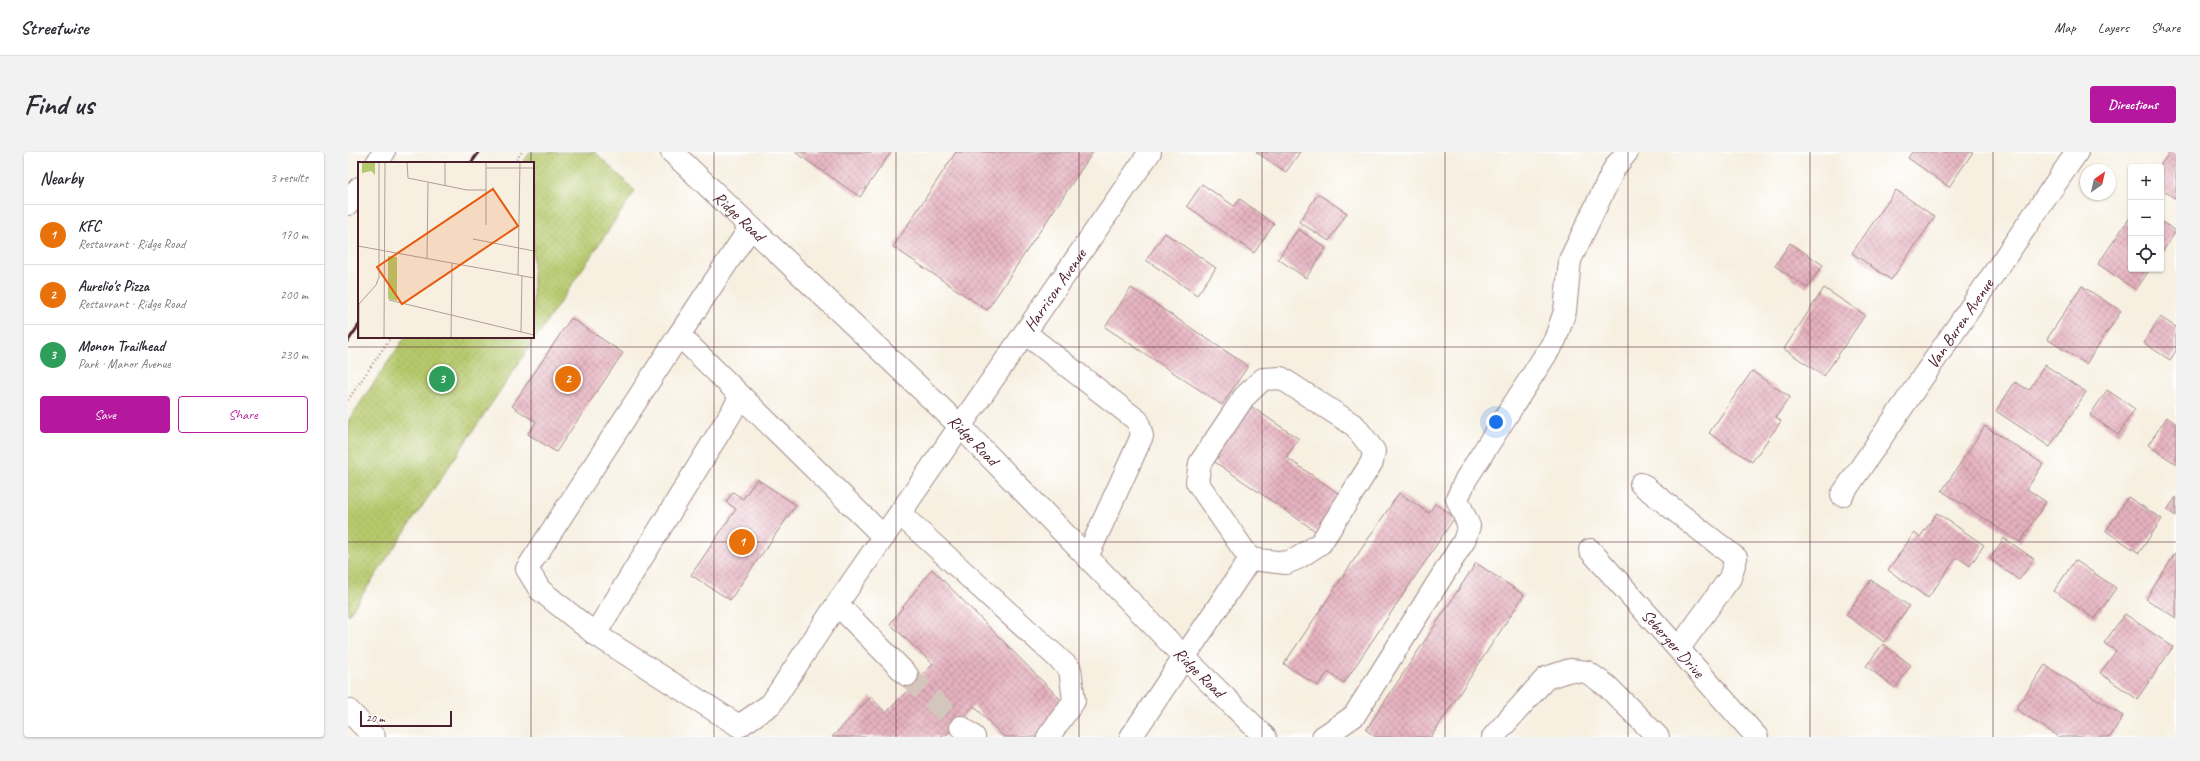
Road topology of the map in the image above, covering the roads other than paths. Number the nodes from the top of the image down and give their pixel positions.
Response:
1 (384, 152) edge
2 (1150, 152) edge
3 (1627, 152) edge
4 (2077, 152) edge
5 (677, 154) edge
6 (377, 162) edge
7 (358, 189) edge
8 (348, 204) edge
9 (750, 228) junction
10 (1025, 333) junction
11 (679, 335) junction
12 (741, 397) junction
13 (961, 427) junction
14 (1640, 484) dead end
15 (1842, 495) dead end
16 (900, 514) junction
17 (884, 537) junction
18 (1590, 550) dead end
19 (1087, 557) junction
20 (1250, 559) junction
21 (837, 604) junction
22 (594, 634) junction
23 (1679, 648) junction
24 (1185, 658) junction
25 (908, 675) tunnel mouth
26 (348, 710) edge
27 (374, 737) edge
28 (1048, 737) edge
29 (1131, 737) edge
30 (1265, 737) edge
31 (1323, 737) edge
32 (1493, 737) edge
33 (1658, 737) edge
34 (1757, 737) edge

1 - 6 street
2 - 10 street, Harrison Avenue
3 - 31 street
4 - 15 street, Van Buren Avenue
5 - 9 street, Ridge Road
7 - 8 street
9 - 11 street
9 - 13 street, Ridge Road
10 - 13 street, Harrison Avenue
10 - 19 street
11 - 12 street
11 - 22 street
12 - 17 street
12 - 22 street
13 - 16 street, Harrison Avenue
13 - 19 street, Ridge Road
14 - 23 street
16 - 17 street, Harrison Avenue
16 - 28 street
17 - 21 street, Harrison Avenue
18 - 23 street, Seberger Drive
19 - 24 street, Ridge Road
20 - 20 street
20 - 24 street
21 - 22 street, Harrison Avenue
21 - 25 street
23 - 34 street, Seberger Drive
24 - 29 street
24 - 30 street, Ridge Road
26 - 27 street
32 - 33 street

